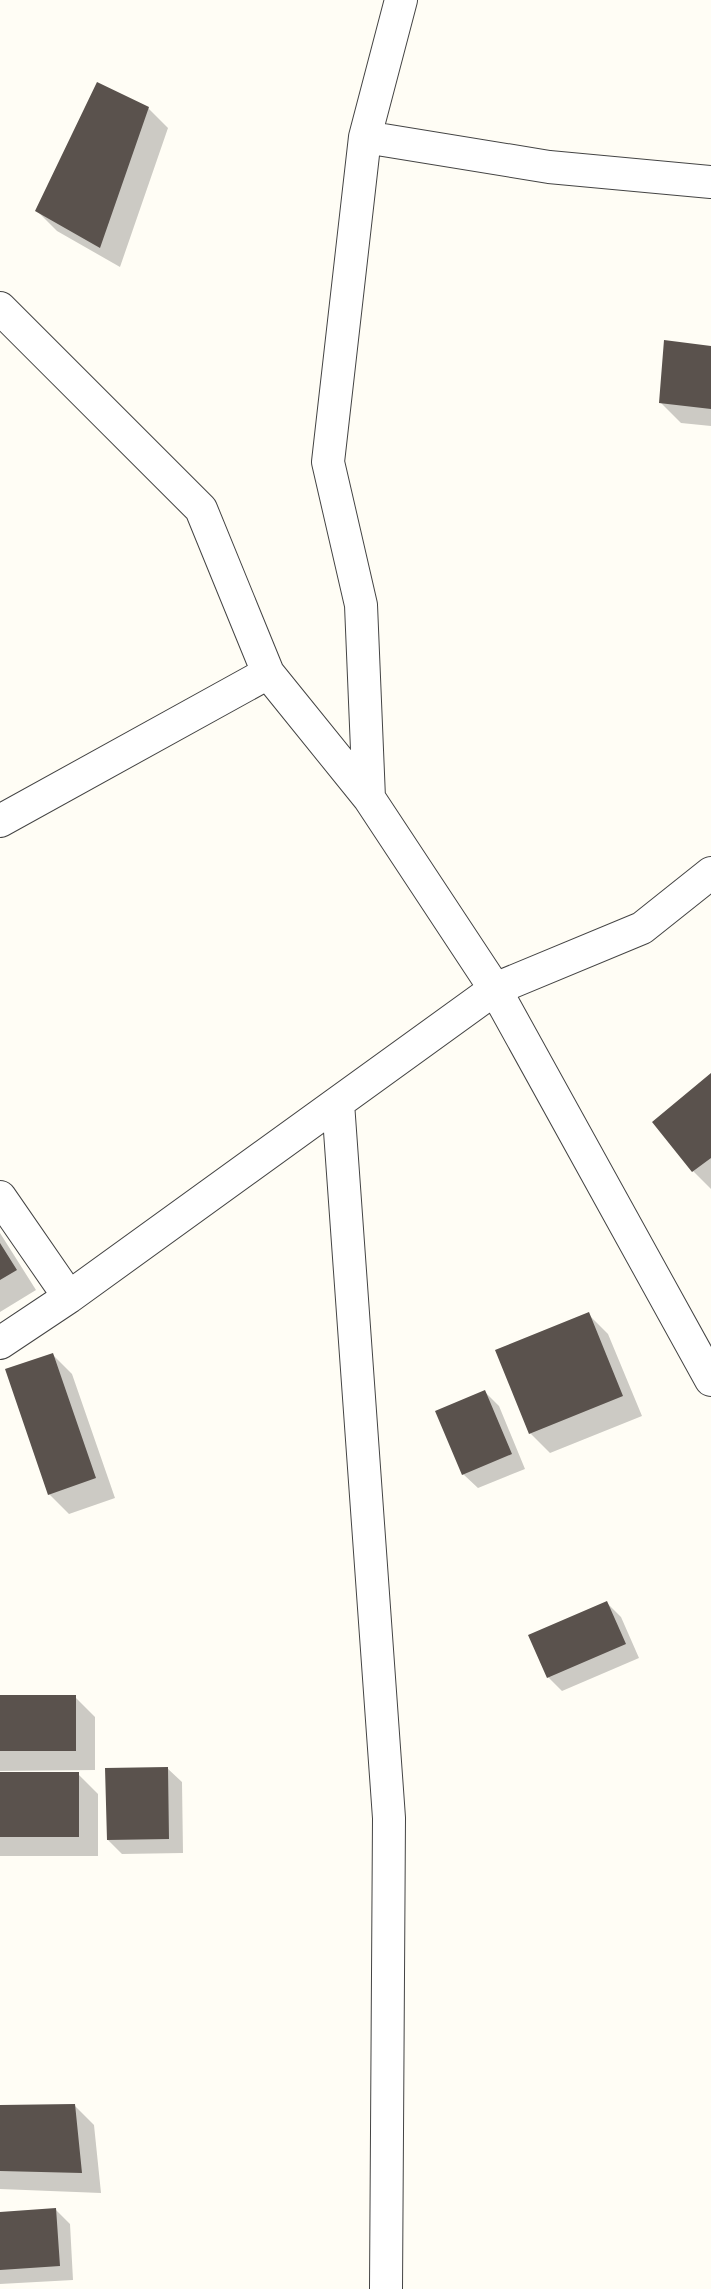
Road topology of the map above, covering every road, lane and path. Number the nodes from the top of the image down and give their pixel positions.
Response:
1 (401, 0) edge
2 (366, 137) junction
3 (711, 182) edge
4 (0, 308) edge
5 (267, 673) junction
6 (369, 798) junction
7 (0, 821) edge
8 (711, 873) edge
9 (495, 989) junction
10 (338, 1103) junction
11 (0, 1197) edge
12 (69, 1297) junction
13 (0, 1343) edge
14 (711, 1380) edge
15 (386, 2289) edge

1 - 2 street
2 - 3 street
2 - 6 street
4 - 5 street
5 - 6 street
5 - 7 street
6 - 9 street
8 - 9 street
9 - 10 street
9 - 14 street
10 - 12 street
10 - 15 street
11 - 12 street
12 - 13 street

